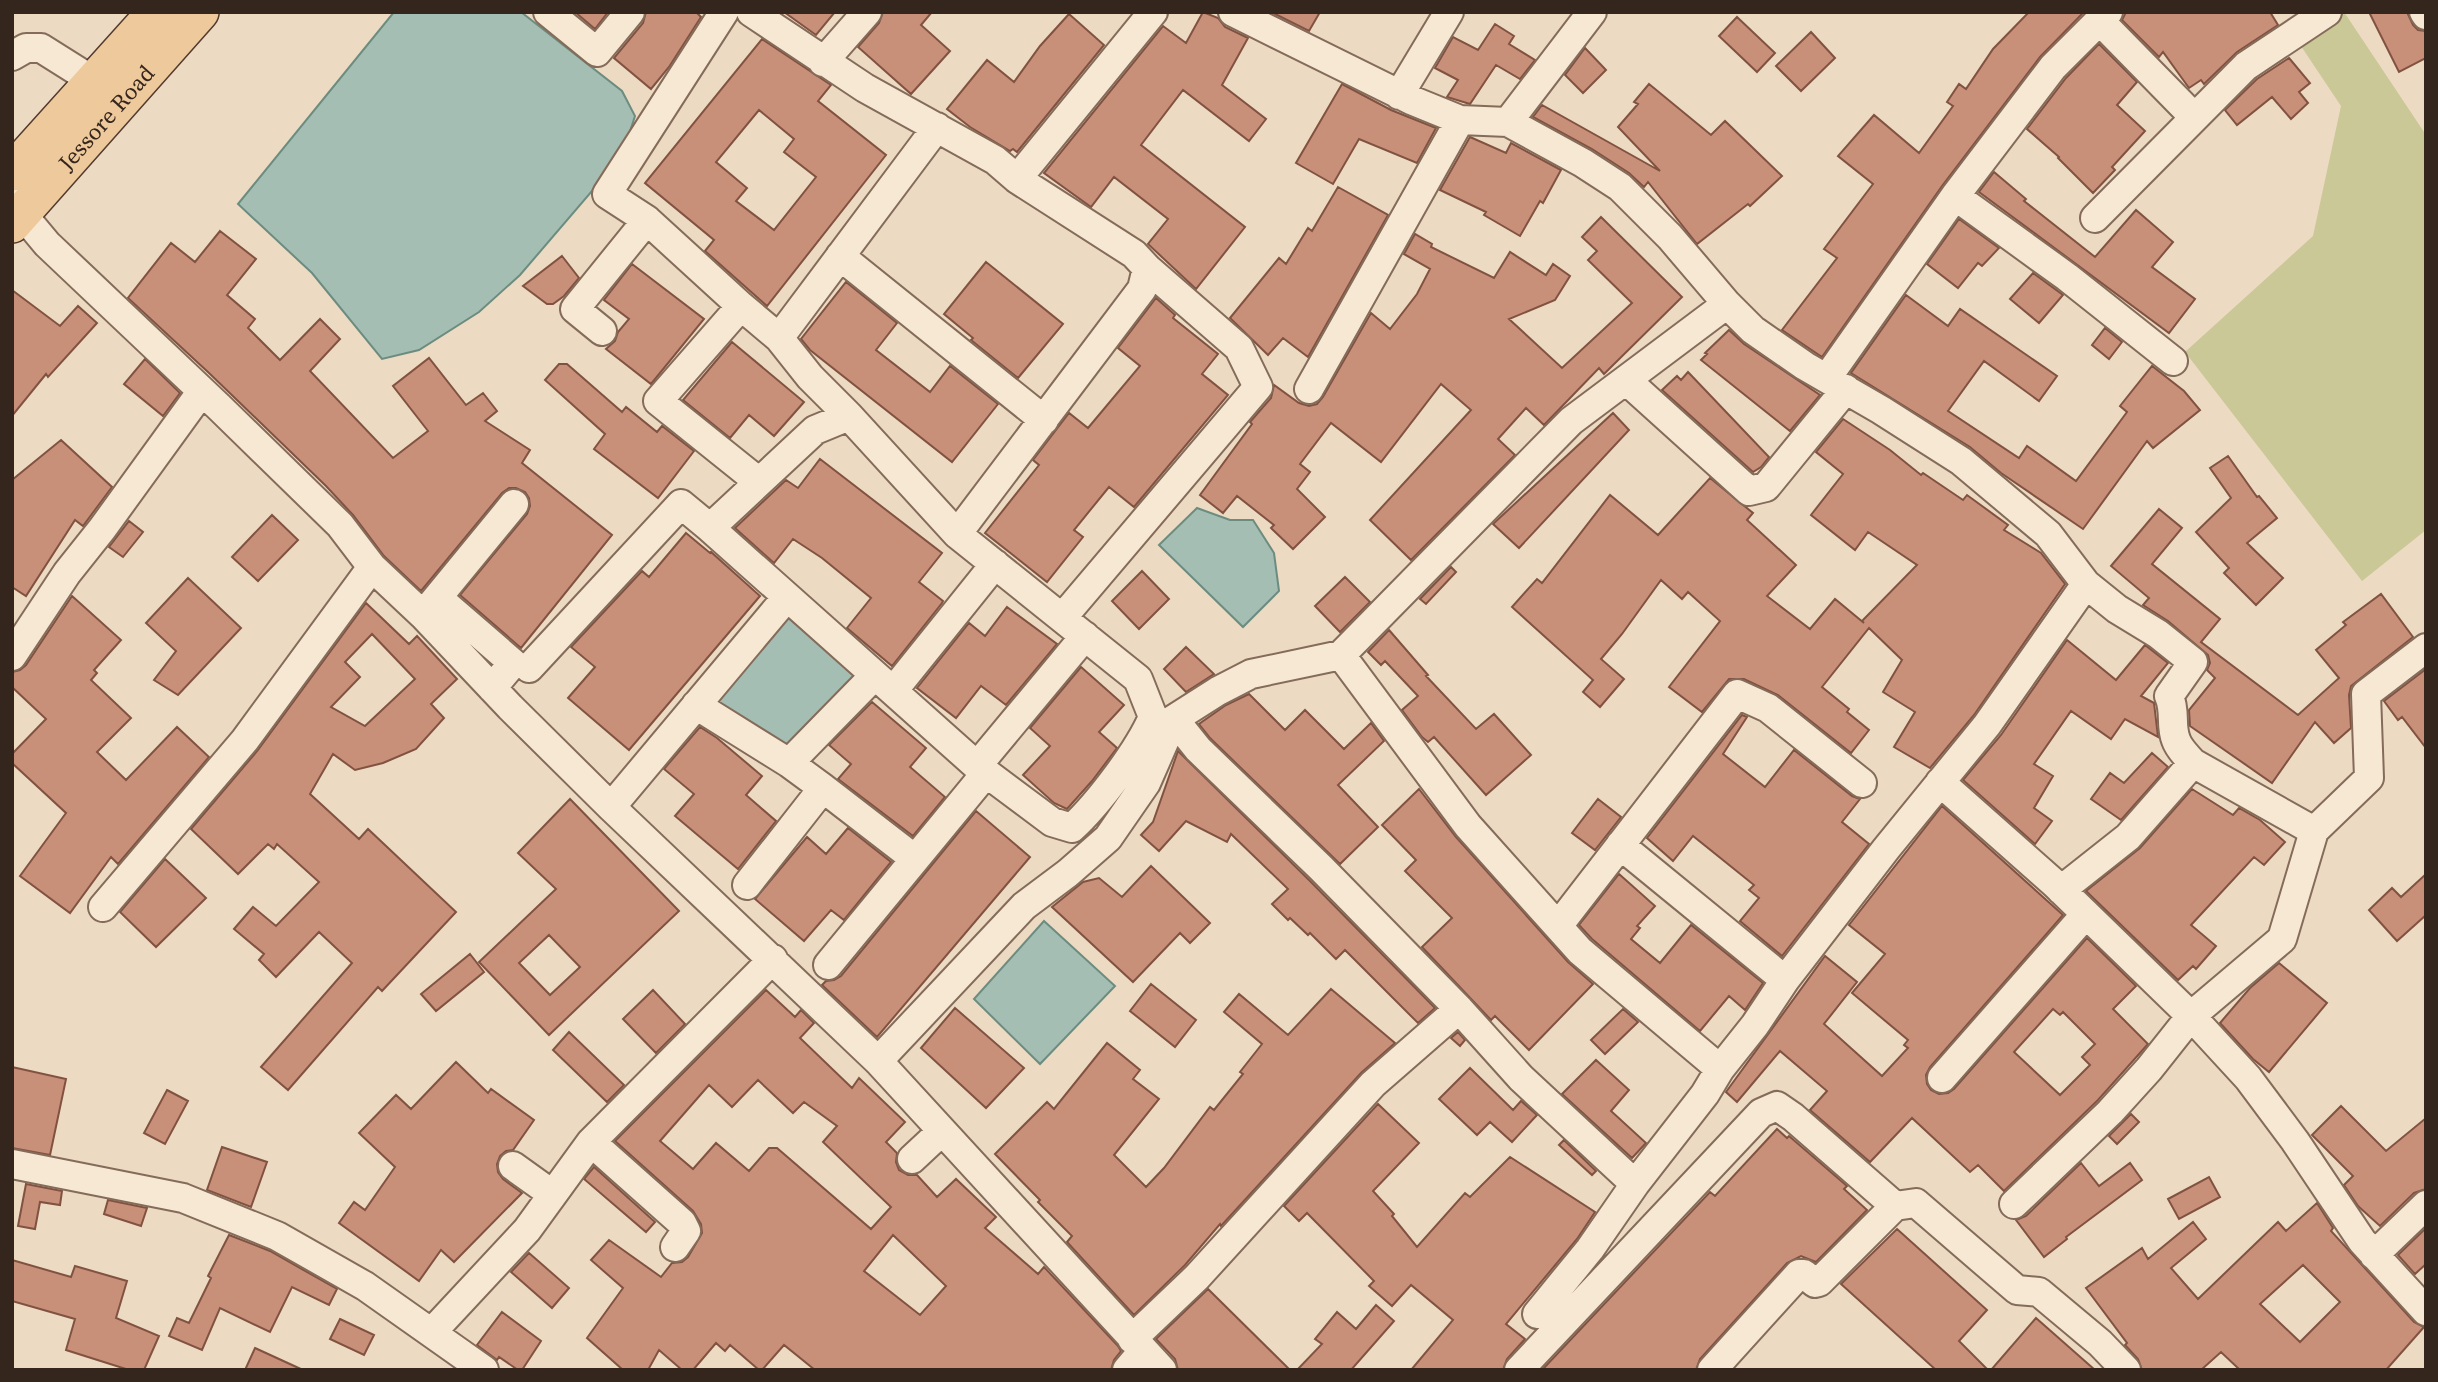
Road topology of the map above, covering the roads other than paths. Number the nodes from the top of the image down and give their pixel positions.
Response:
1 (156, 12) edge
2 (200, 12) edge
3 (548, 12) edge
4 (630, 12) edge
5 (724, 12) edge
6 (751, 12) edge
7 (867, 12) edge
8 (1153, 12) edge
9 (1449, 12) edge
10 (1592, 12) edge
11 (2327, 12) edge
12 (1245, 15) edge
13 (2104, 16) edge
14 (12, 56) edge
15 (823, 62) junction
16 (95, 82) junction
17 (1399, 94) junction
18 (2194, 117) junction
19 (1461, 120) junction
20 (1508, 122) junction
21 (937, 127) junction
22 (12, 172) edge
23 (1017, 179) junction
24 (1955, 196) junction
25 (15, 213) edge
26 (2095, 218) dead end
27 (646, 220) junction
28 (840, 256) junction
29 (1147, 268) junction
30 (1727, 304) junction
31 (741, 306) junction
32 (602, 331) dead end
33 (779, 338) junction
34 (2173, 361) dead end
35 (1626, 380) junction
36 (1836, 384) junction
37 (1309, 389) dead end
38 (202, 391) junction
39 (849, 416) junction
40 (1044, 419) junction
41 (760, 482) junction
42 (514, 504) dead end
43 (710, 528) junction
44 (957, 534) junction
45 (995, 564) junction
46 (372, 567) junction
47 (2086, 584) junction
48 (787, 597) junction
49 (430, 606) junction
50 (1062, 618) junction
51 (1085, 636) junction
52 (2426, 648) edge
53 (1341, 654) junction
54 (12, 656) edge
55 (529, 668) dead end
56 (884, 683) junction
57 (696, 705) junction
58 (1174, 719) junction
59 (789, 763) junction
60 (2193, 763) junction
61 (981, 769) junction
62 (1940, 782) junction
63 (1862, 783) dead end
64 (823, 788) junction
65 (611, 807) junction
66 (2314, 831) junction
67 (1620, 845) junction
68 (915, 859) junction
69 (747, 885) dead end
70 (2061, 890) junction
71 (103, 907) dead end
72 (2086, 914) junction
73 (1558, 926) junction
74 (773, 959) junction
75 (828, 965) dead end
76 (1785, 980) junction
77 (1459, 1009) junction
78 (2191, 1016) junction
79 (878, 1060) junction
80 (1720, 1069) junction
81 (1942, 1078) dead end
82 (942, 1131) junction
83 (591, 1143) junction
84 (912, 1159) dead end
85 (12, 1164) edge
86 (513, 1166) dead end
87 (1635, 1184) junction
88 (552, 1194) junction
89 (2014, 1204) dead end
90 (2426, 1205) edge
91 (1895, 1206) junction
92 (675, 1247) dead end
93 (2374, 1255) junction
94 (2426, 1311) edge
95 (1537, 1314) dead end
96 (432, 1332) junction
97 (1141, 1357) edge
98 (484, 1370) edge
99 (1519, 1370) edge
100 (1712, 1370) edge
101 (2126, 1370) edge

1 - 16 main road, Jessore Road
2 - 25 main road, Jessore Road
3 - 4 street
5 - 27 street
6 - 15 street
7 - 15 street
8 - 23 street
9 - 17 street
10 - 20 street
11 - 18 street
12 - 17 street
13 - 18 street
13 - 24 street
14 - 16 street
15 - 21 street
16 - 22 main road, Jessore Road
17 - 19 street
18 - 26 street
19 - 20 street
19 - 37 street
20 - 30 street
21 - 23 street
21 - 28 street
23 - 29 street
24 - 34 street
24 - 36 street
25 - 38 street
27 - 31 street
27 - 32 street
28 - 33 street
28 - 40 street
29 - 40 street
29 - 50 street
30 - 35 street
30 - 36 street
31 - 33 street
31 - 41 street
33 - 39 street
35 - 36 street
35 - 53 street
36 - 47 street
38 - 46 street
38 - 54 street
39 - 41 street
39 - 44 street
40 - 44 street
41 - 43 street
42 - 49 street
43 - 48 street
43 - 55 street
44 - 45 street
45 - 50 street
45 - 56 street
46 - 49 street
46 - 71 street
47 - 60 street
47 - 62 street
48 - 56 street
48 - 57 street
49 - 65 street
50 - 51 street
51 - 61 street
51 - 61 street
52 - 66 street
53 - 58 street
53 - 73 street
56 - 59 street
56 - 61 street
57 - 59 street
57 - 65 street
58 - 77 street
58 - 79 street
59 - 64 street
60 - 66 street
60 - 70 street
61 - 68 street
62 - 70 street
62 - 76 street
63 - 67 street
64 - 68 street
64 - 69 street
65 - 74 street
66 - 78 street
67 - 73 street
67 - 76 street
68 - 75 street
70 - 72 street
72 - 78 street
72 - 81 street
73 - 80 street
74 - 79 street
74 - 83 street
76 - 80 street
77 - 87 street
77 - 97 street
78 - 89 street
78 - 93 street
79 - 82 street
80 - 87 street
82 - 84 street
82 - 97 street
83 - 88 street
83 - 92 street
85 - 96 street
86 - 88 street
87 - 95 street
88 - 96 street
90 - 93 street
91 - 99 street
91 - 100 street
91 - 101 street
93 - 94 street
96 - 98 street

